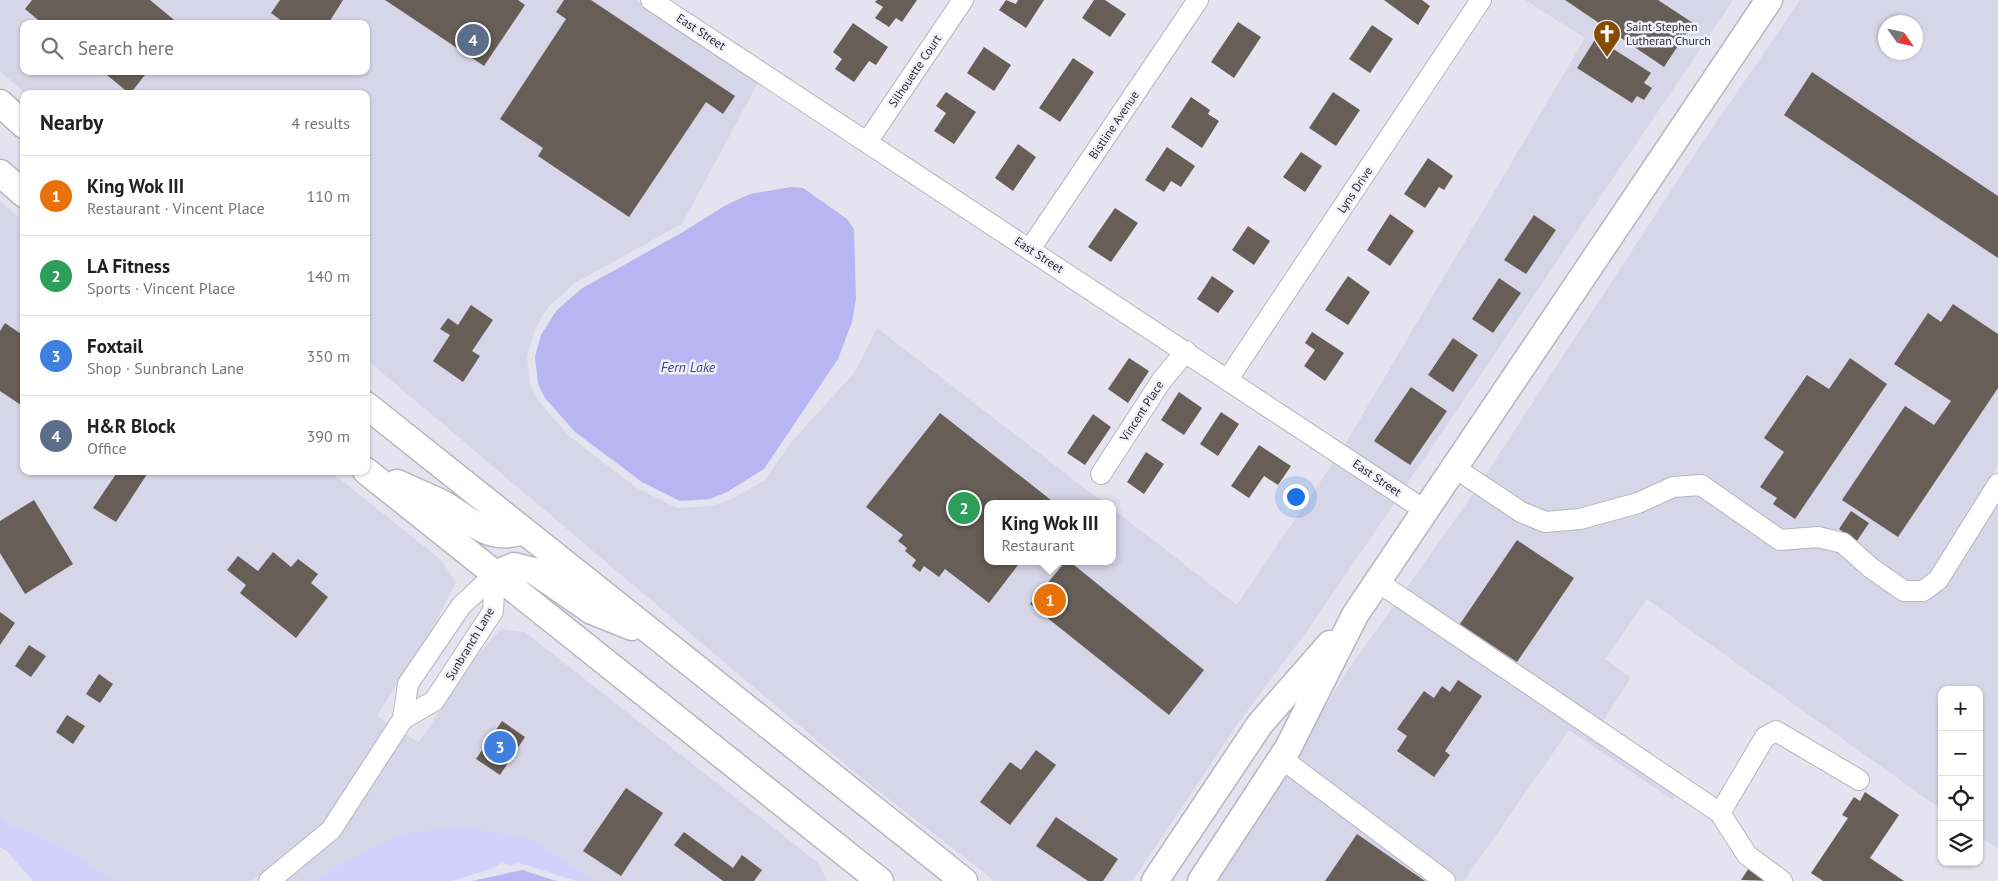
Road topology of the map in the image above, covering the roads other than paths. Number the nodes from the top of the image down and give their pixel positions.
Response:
1 (652, 0) edge
2 (963, 0) edge
3 (1198, 0) edge
4 (1481, 0) edge
5 (1768, 0) edge
6 (0, 103) edge
7 (20, 121) edge
8 (867, 142) junction
9 (0, 173) edge
10 (20, 190) edge
11 (1030, 249) junction
12 (1186, 351) junction
13 (1228, 379) junction
14 (370, 408) edge
15 (1455, 468) junction
16 (370, 472) edge
17 (370, 473) edge
18 (1101, 474) dead end
19 (1998, 484) edge
20 (1426, 511) junction
21 (524, 531) junction
22 (495, 574) junction
23 (1378, 582) junction
24 (1355, 615) junction
25 (658, 638) junction
26 (403, 719) junction
27 (1281, 758) junction
28 (1859, 780) dead end
29 (1720, 813) junction
30 (268, 881) edge
31 (880, 881) edge
32 (964, 881) edge
33 (1155, 881) edge
34 (1201, 881) edge
35 (1445, 881) edge
36 (1782, 881) edge

1 - 8 street, East Street
2 - 8 street, Silhouette Court
3 - 11 street, Bistline Avenue
4 - 13 street, Lyns Drive
5 - 15 main road
6 - 7 main road
8 - 11 street, East Street
9 - 10 main road
11 - 12 street, East Street
12 - 13 street, East Street
12 - 18 street, Vincent Place
13 - 20 street, East Street
14 - 21 main road
15 - 19 street
15 - 20 main road
16 - 21 main road
17 - 22 main road
20 - 23 main road
21 - 25 main road
22 - 25 main road
22 - 26 street, Sunbranch Lane
22 - 26 street, Sunbranch Lane
22 - 31 main road
23 - 24 main road
23 - 29 street
24 - 27 main road
24 - 33 main road
25 - 32 main road
26 - 30 street, Sunbranch Lane
27 - 34 main road
27 - 35 street
28 - 29 street
29 - 36 street

